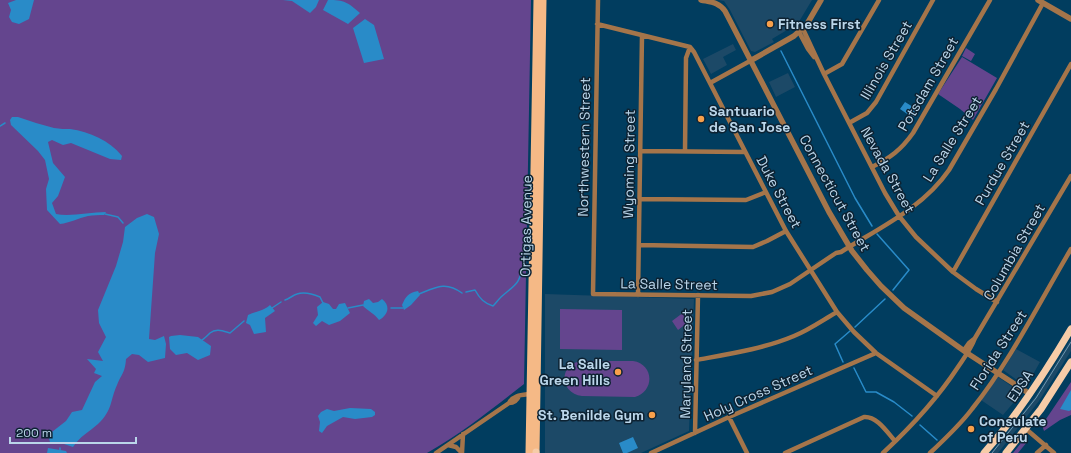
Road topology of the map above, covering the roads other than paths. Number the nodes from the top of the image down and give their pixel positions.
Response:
1 (536, 0) edge
2 (543, 0) edge
3 (598, 0) edge
4 (701, 0) edge
5 (821, 0) edge
6 (879, 0) edge
7 (933, 0) edge
8 (990, 0) edge
9 (1041, 2) edge
10 (1071, 19) edge
11 (597, 24) junction
12 (801, 30) junction
13 (642, 34) junction
14 (690, 47) junction
15 (750, 61) junction
16 (1071, 64) edge
17 (824, 74) junction
18 (710, 83) junction
19 (849, 123) junction
20 (640, 151) junction
21 (685, 151) junction
22 (745, 152) junction
23 (872, 167) junction
24 (1071, 176) edge
25 (766, 192) junction
26 (640, 199) junction
27 (899, 216) junction
28 (786, 231) junction
29 (639, 244) junction
30 (849, 247) junction
31 (1071, 249) edge
32 (810, 271) junction
33 (953, 272) junction
34 (593, 294) joint
35 (638, 295) junction
36 (698, 295) junction
37 (997, 302) junction
38 (837, 312) junction
39 (1071, 329) edge
40 (966, 352) junction
41 (876, 354) junction
42 (696, 360) junction
43 (1071, 362) edge
44 (998, 373) junction
45 (530, 394) junction
46 (1030, 394) junction
47 (937, 396) junction
48 (729, 417) junction
49 (1026, 429) junction
50 (695, 433) junction
51 (463, 434) junction
52 (895, 441) junction
53 (448, 445) junction
54 (1046, 446) junction
55 (436, 453) edge
56 (462, 453) edge
57 (534, 453) edge
58 (651, 453) edge
59 (747, 453) edge
60 (785, 453) edge
61 (882, 453) edge
62 (930, 453) edge
63 (984, 453) edge
64 (1006, 453) edge
65 (1037, 453) edge
66 (1054, 453) edge

1 - 45 main road, Ortigas Avenue
2 - 57 main road, Ortigas Avenue
3 - 11 street, Northwestern Street
4 - 15 street, Connecticut Street
5 - 12 street
6 - 17 street
7 - 19 street, Illinois Street
8 - 23 street, Potsdam Street
9 - 10 street
9 - 27 street, La Salle Street
11 - 13 street
11 - 34 street, Northwestern Street
12 - 15 street
12 - 17 street, Nevada Street
13 - 14 street
13 - 20 street, Wyoming Street
14 - 18 street, Duke Street
14 - 21 street
15 - 18 street
15 - 30 street, Connecticut Street
16 - 33 street, Purdue Street
17 - 19 street, Nevada Street
18 - 22 street, Duke Street
19 - 23 street, Nevada Street
20 - 21 street
20 - 26 street, Wyoming Street
21 - 22 street
22 - 25 street, Duke Street
23 - 27 street, Nevada Street
24 - 37 street, Columbia Street
25 - 26 street
25 - 28 street, Duke Street
26 - 29 street, Wyoming Street
27 - 30 street, La Salle Street
27 - 33 street, Nevada Street
28 - 29 street
28 - 32 street, Duke Street
29 - 35 street, Wyoming Street
30 - 32 street, La Salle Street
30 - 40 street, Connecticut Street
31 - 44 street, Florida Street
32 - 36 street, La Salle Street
32 - 38 street, Duke Street
33 - 37 street, Nevada Street
34 - 35 street, La Salle Street
35 - 36 street, La Salle Street
36 - 42 street, Maryland Street
37 - 40 street, Columbia Street
38 - 41 street, Duke Street
38 - 42 street
39 - 46 highway, EDSA
40 - 44 street, Connecticut Street
40 - 47 street, Columbia Street
41 - 47 street, Duke Street
41 - 48 street, Holy Cross Street
42 - 50 street, Maryland Street
43 - 49 highway
44 - 46 street, Connecticut Street
44 - 62 street, Florida Street
45 - 51 street
45 - 57 main road, Ortigas Avenue
46 - 63 highway, EDSA
47 - 52 street, Columbia Street
48 - 50 street, Holy Cross Street
48 - 59 street
49 - 54 street
49 - 64 highway
50 - 58 street, Holy Cross Street
51 - 53 street
51 - 56 street
52 - 60 street
52 - 61 street, Columbia Street
53 - 55 street
53 - 56 street
54 - 65 street
54 - 66 street

